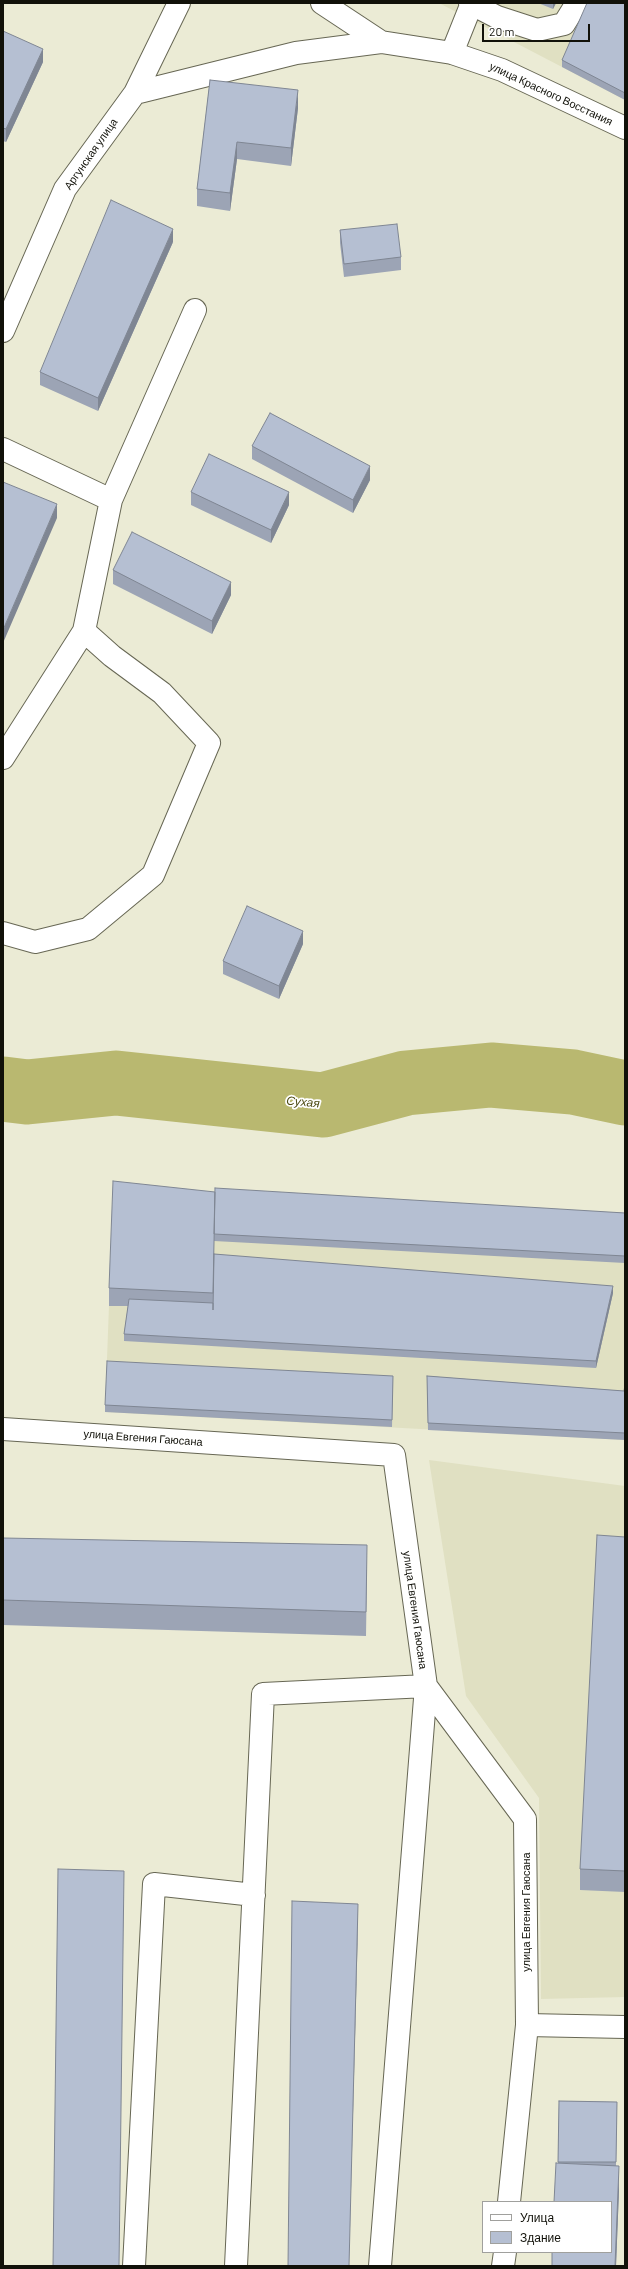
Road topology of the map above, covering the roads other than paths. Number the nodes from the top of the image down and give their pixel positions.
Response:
1 (179, 3) edge
2 (322, 3) edge
3 (471, 3) edge
4 (577, 3) edge
5 (381, 42) junction
6 (452, 53) junction
7 (135, 93) junction
8 (625, 128) edge
9 (195, 310) dead end
10 (3, 331) edge
11 (3, 449) edge
12 (111, 500) junction
13 (84, 631) junction
14 (3, 758) edge
15 (3, 933) edge
16 (3, 1429) edge
17 (426, 1686) junction
18 (254, 1895) junction
19 (526, 2025) junction
20 (625, 2027) edge
21 (509, 2201) edge
22 (504, 2253) edge
23 (134, 2266) edge
24 (236, 2266) edge
25 (380, 2266) edge
26 (503, 2266) edge

1 - 7 street, Аргунская улица
2 - 5 street, улица Красного Восстания
3 - 4 street
3 - 6 street
5 - 6 street, улица Красного Восстания
5 - 7 street
6 - 8 street, улица Красного Восстания
7 - 10 street, Аргунская улица
9 - 12 street
11 - 12 street
12 - 13 street
13 - 14 street
13 - 15 street
16 - 17 street, улица Евгения Гаюсана
17 - 18 street
17 - 19 street, улица Евгения Гаюсана
17 - 25 street
18 - 23 street
18 - 24 street
19 - 20 street
19 - 21 street, улица Евгения Гаюсана
22 - 26 street

